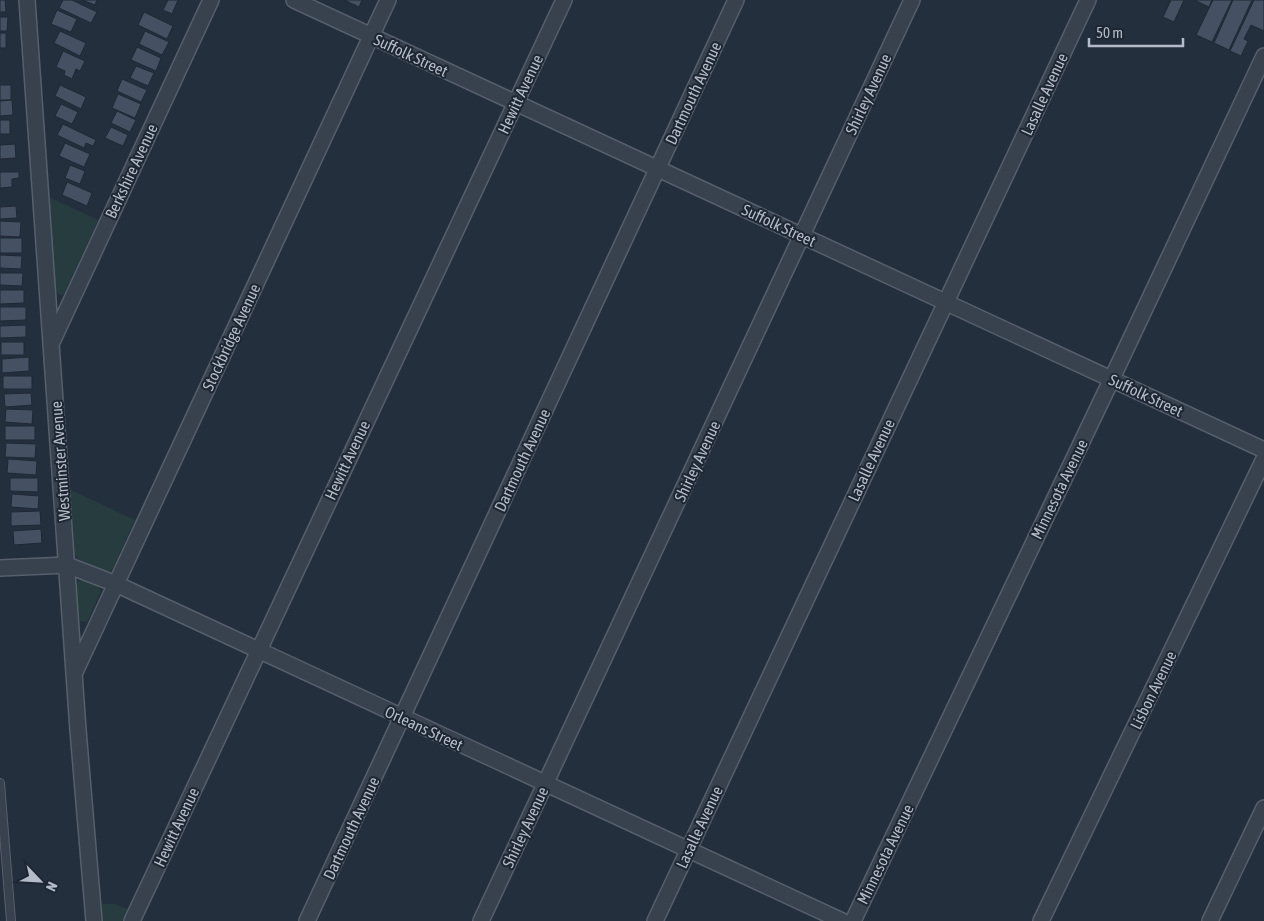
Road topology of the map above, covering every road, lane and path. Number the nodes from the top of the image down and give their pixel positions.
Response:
1 (211, 0) edge
2 (294, 0) edge
3 (388, 0) edge
4 (564, 0) edge
5 (736, 0) edge
6 (912, 0) edge
7 (1088, 0) edge
8 (30, 4) edge
9 (371, 36) junction
10 (1264, 56) edge
11 (516, 104) junction
12 (657, 169) junction
13 (802, 236) junction
14 (946, 303) junction
15 (51, 343) junction
16 (1111, 379) junction
17 (1264, 450) edge
18 (1264, 459) edge
19 (67, 565) junction
20 (0, 568) edge
21 (116, 584) junction
22 (259, 651) junction
23 (75, 673) junction
24 (403, 717) junction
25 (0, 783) edge
26 (545, 784) junction
27 (1264, 808) edge
28 (688, 850) junction
29 (10, 921) edge
30 (94, 921) edge
31 (132, 921) edge
32 (307, 921) edge
33 (481, 921) edge
34 (655, 921) edge
35 (842, 921) edge
36 (853, 921) edge
37 (1042, 921) edge
38 (1210, 921) edge

1 - 15 street, Berkshire Avenue
2 - 9 street, Suffolk Street
3 - 9 street, Stockbridge Avenue
4 - 11 street, Hewitt Avenue
5 - 12 street, Dartmouth Avenue
6 - 13 street, Shirley Avenue
7 - 14 street, Lasalle Avenue
8 - 15 street, Westminster Avenue
9 - 11 street, Suffolk Street
9 - 21 street, Stockbridge Avenue
10 - 16 street, Minnesota Avenue
11 - 12 street, Suffolk Street
11 - 22 street, Hewitt Avenue
12 - 13 street, Suffolk Street
12 - 24 street, Dartmouth Avenue
13 - 14 street, Suffolk Street
13 - 26 street, Shirley Avenue
14 - 16 street, Suffolk Street
14 - 28 street, Lasalle Avenue
15 - 19 street, Westminster Avenue
16 - 17 street, Suffolk Street
16 - 36 street, Minnesota Avenue
18 - 37 street, Lisbon Avenue
19 - 20 street, Orleans Street
19 - 21 street, Orleans Street
19 - 23 street, Westminster Avenue
21 - 22 street, Orleans Street
21 - 23 street, Stockbridge Avenue
22 - 24 street, Orleans Street
22 - 31 street, Hewitt Avenue
23 - 30 street, Westminster Avenue
24 - 26 street, Orleans Street
24 - 32 street, Dartmouth Avenue
25 - 29 lane
26 - 28 street, Orleans Street
26 - 33 street, Shirley Avenue
27 - 38 street
28 - 34 street, Lasalle Avenue
28 - 35 street, Orleans Street

